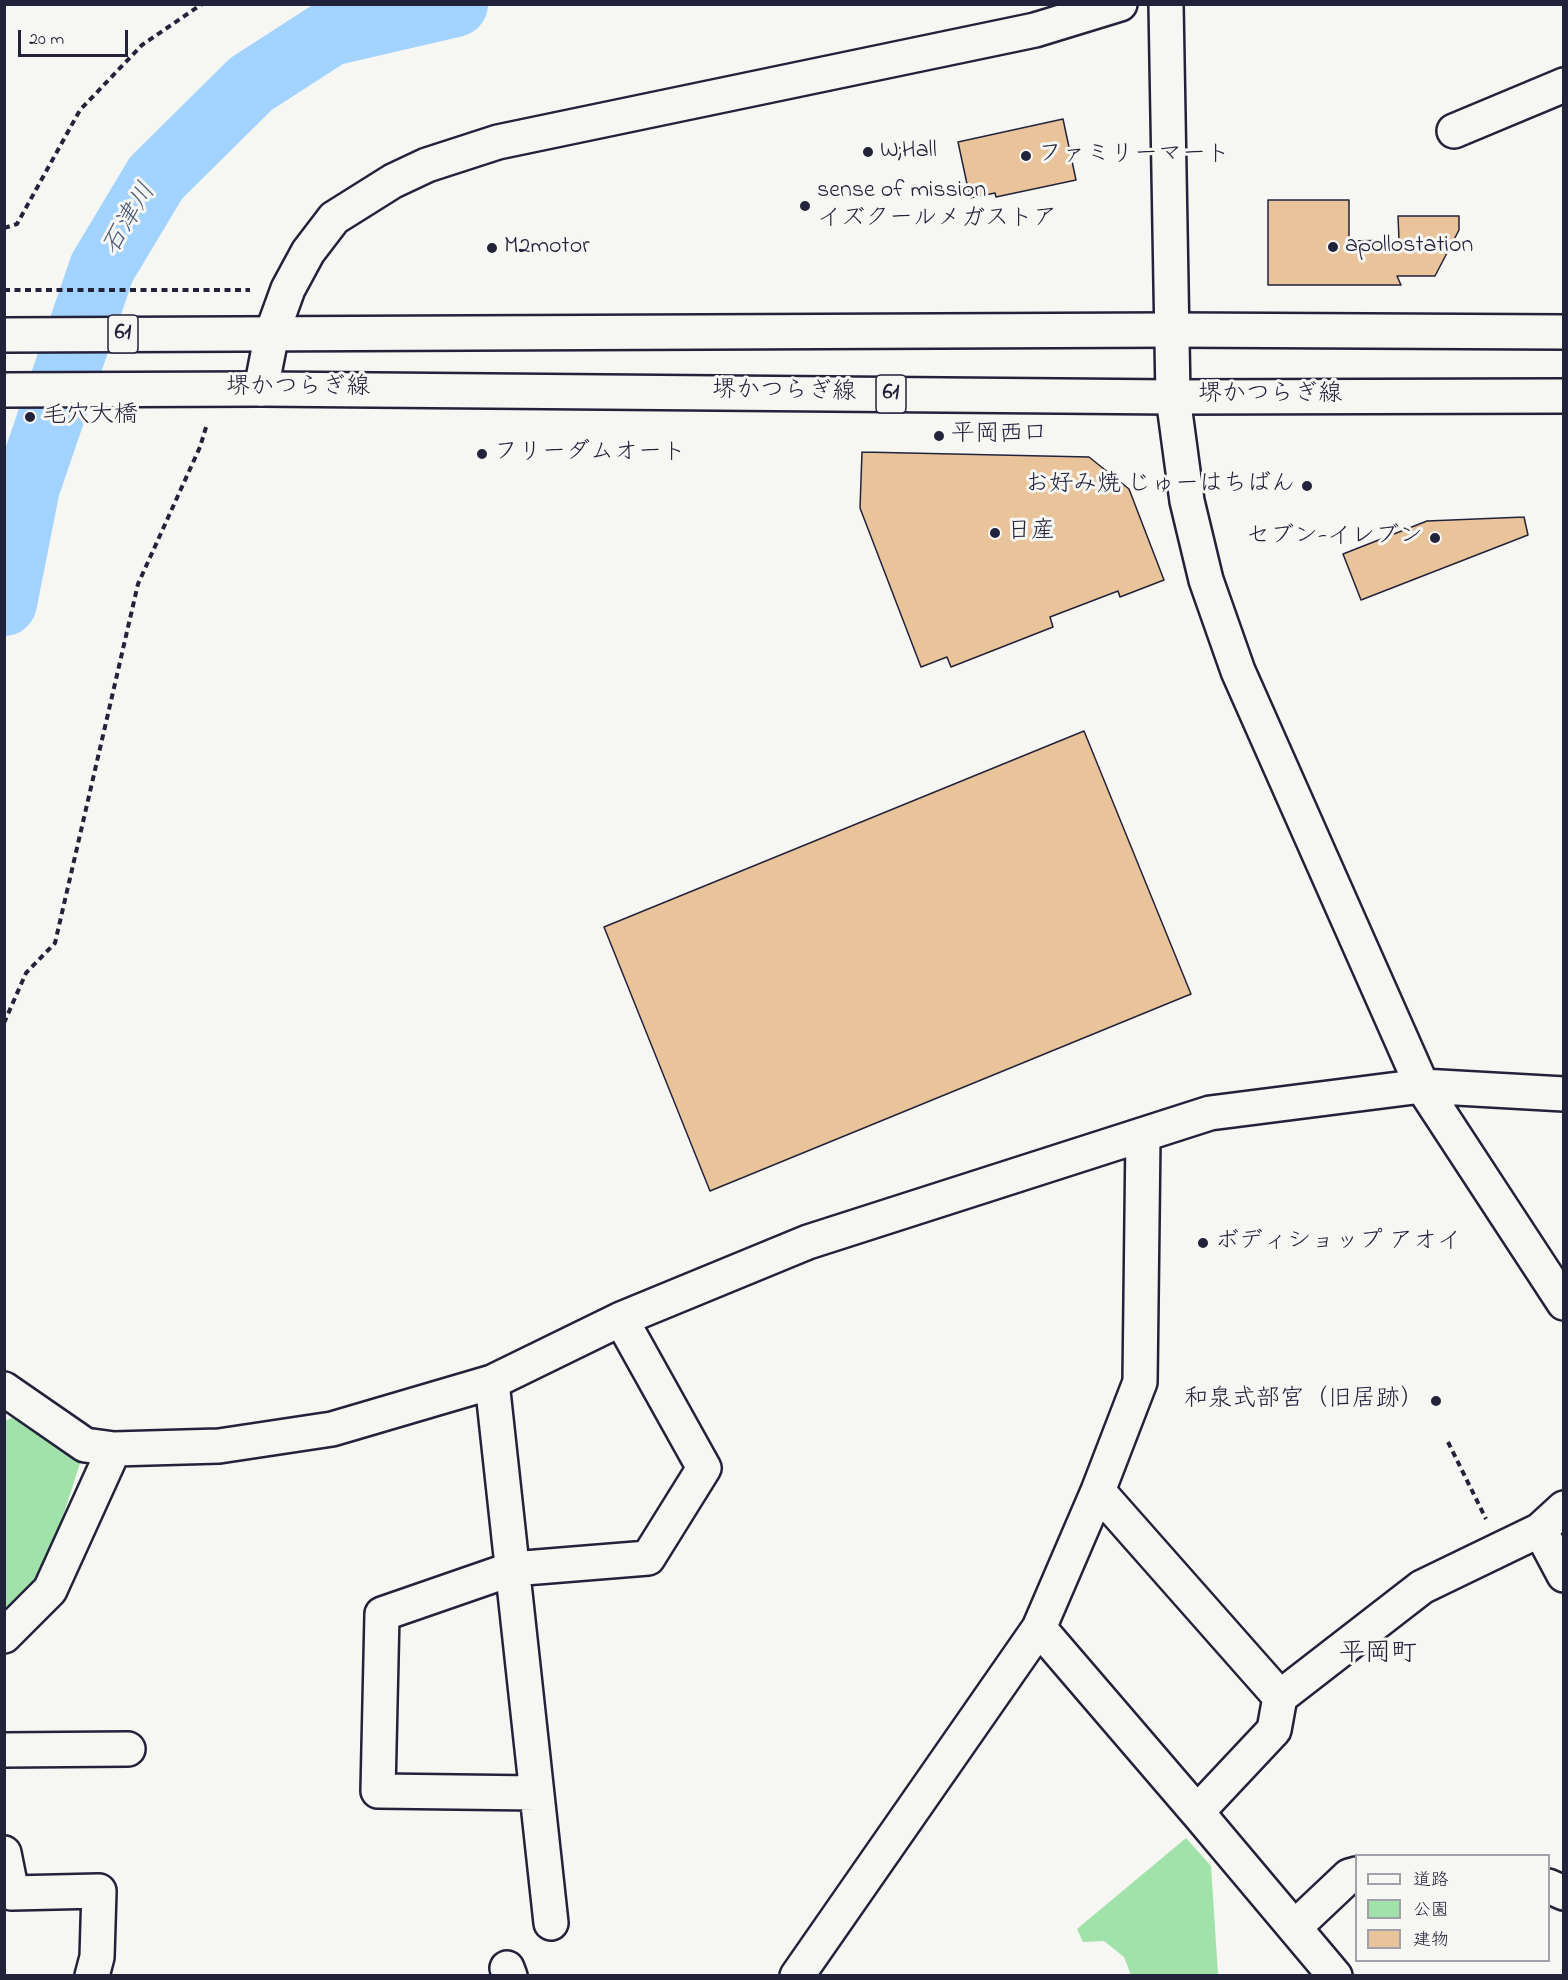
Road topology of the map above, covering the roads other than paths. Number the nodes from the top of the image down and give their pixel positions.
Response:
1 (1120, 4) edge
2 (1166, 4) edge
3 (1563, 85) edge
4 (1454, 131) dead end
5 (1172, 330) junction
6 (1563, 332) edge
7 (257, 333) junction
8 (4, 335) edge
9 (261, 389) junction
10 (4, 390) edge
11 (1563, 396) edge
12 (1173, 397) junction
13 (1422, 1086) junction
14 (1563, 1094) edge
15 (1143, 1136) junction
16 (1563, 1303) edge
17 (621, 1319) junction
18 (492, 1382) junction
19 (4, 1389) edge
20 (114, 1449) junction
21 (1098, 1491) junction
22 (1552, 1519) edge
23 (512, 1569) junction
24 (1563, 1575) edge
25 (1039, 1628) junction
26 (4, 1636) edge
27 (1280, 1697) junction
28 (128, 1749) dead end
29 (4, 1750) edge
30 (536, 1793) junction
31 (1197, 1812) junction
32 (4, 1853) edge
33 (1355, 1874) edge
34 (551, 1923) dead end
35 (1295, 1927) junction
36 (92, 1976) edge
37 (797, 1976) edge
38 (1335, 1976) edge

1 - 7 street
2 - 5 street
3 - 4 street
5 - 6 street, 61
5 - 7 street, 61
5 - 12 street
7 - 8 street, 61
7 - 9 street
9 - 10 street, 堺かつらぎ線 / 61
9 - 12 street, 堺かつらぎ線 / 61
11 - 12 street, 堺かつらぎ線 / 61
12 - 13 street
13 - 14 street
13 - 15 street
13 - 16 street
15 - 17 street
15 - 21 street
17 - 18 street
17 - 23 street
18 - 20 street
18 - 23 street
19 - 20 street
20 - 26 street
21 - 25 street
21 - 27 street
22 - 24 street
22 - 27 street
23 - 30 street
23 - 30 street
25 - 31 street
25 - 37 street
27 - 31 street
28 - 29 street
30 - 34 street
31 - 35 street
32 - 36 street
33 - 35 street
35 - 38 street

